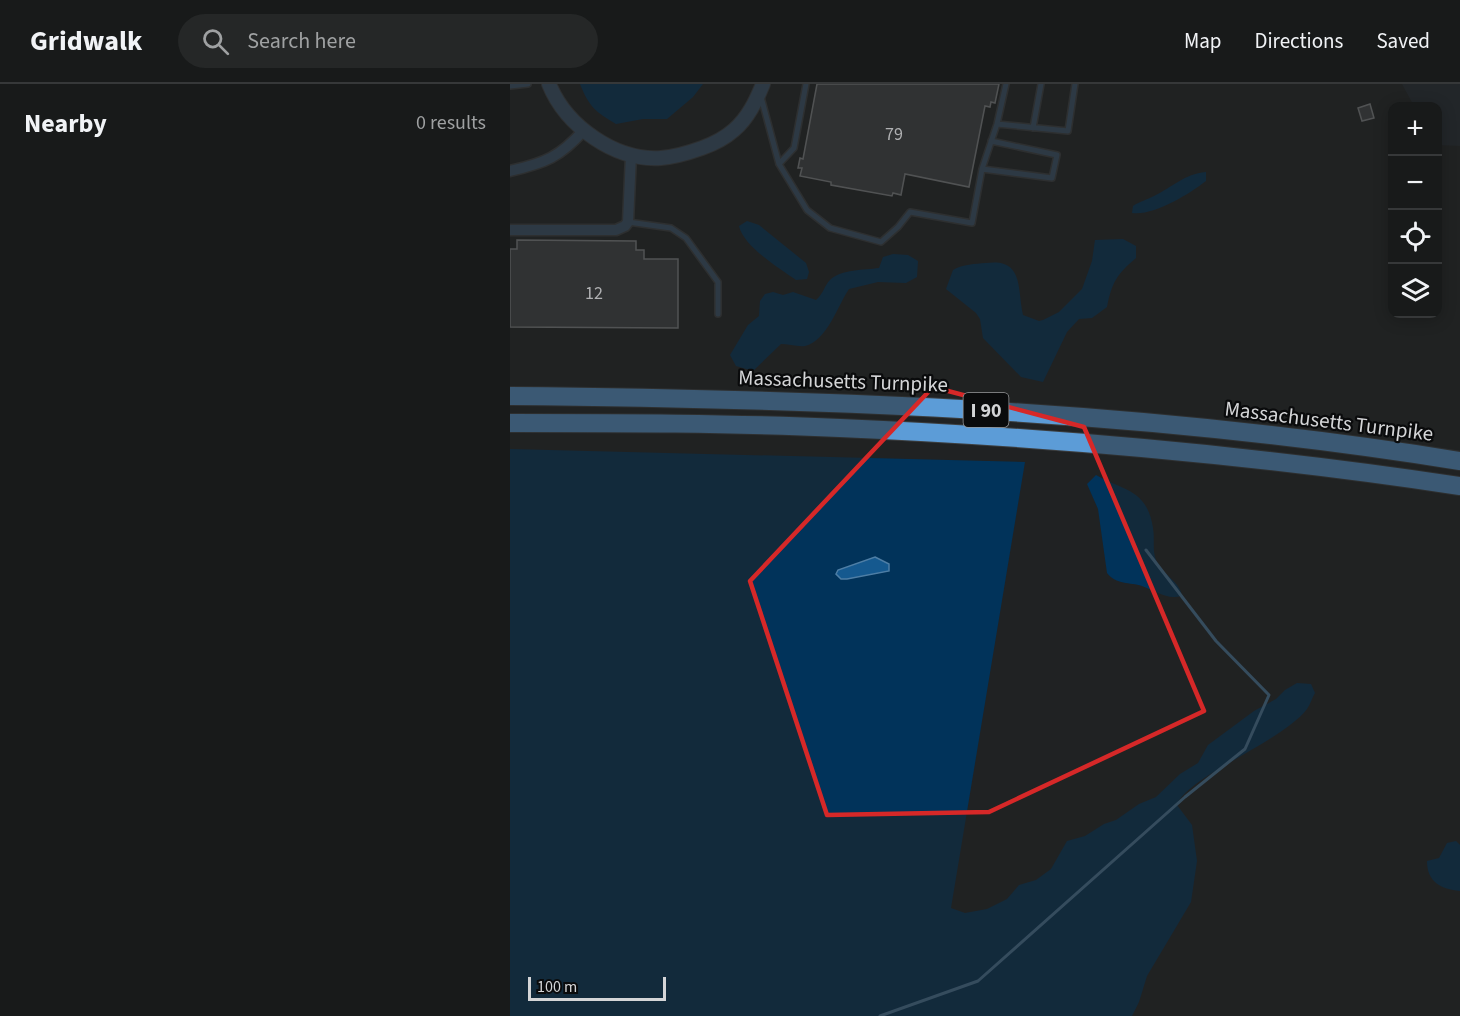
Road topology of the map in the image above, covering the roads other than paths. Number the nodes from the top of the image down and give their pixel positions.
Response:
1 (528, 84) edge
2 (549, 84) edge
3 (806, 84) edge
4 (1006, 84) edge
5 (1041, 84) edge
6 (1075, 84) edge
7 (510, 86) edge
8 (762, 88) edge
9 (997, 124) junction
10 (1033, 128) junction
11 (584, 130) junction
12 (992, 141) junction
13 (632, 155) junction
14 (779, 164) junction
15 (982, 169) junction
16 (510, 171) edge
17 (628, 222) junction
18 (510, 230) edge
19 (718, 314) dead end
20 (510, 396) edge
21 (510, 423) edge
22 (1460, 461) edge
23 (1460, 486) edge

1 - 7 lane
2 - 11 street
3 - 14 lane
4 - 9 lane
5 - 10 lane
6 - 10 lane
8 - 13 street
8 - 14 lane
9 - 10 lane
9 - 12 lane
11 - 13 street
11 - 16 street
12 - 15 lane
12 - 15 lane
13 - 17 street
14 - 15 lane
17 - 18 street
17 - 19 lane
20 - 22 highway, Massachusetts Turnpike / I 90
21 - 23 highway, I 90

